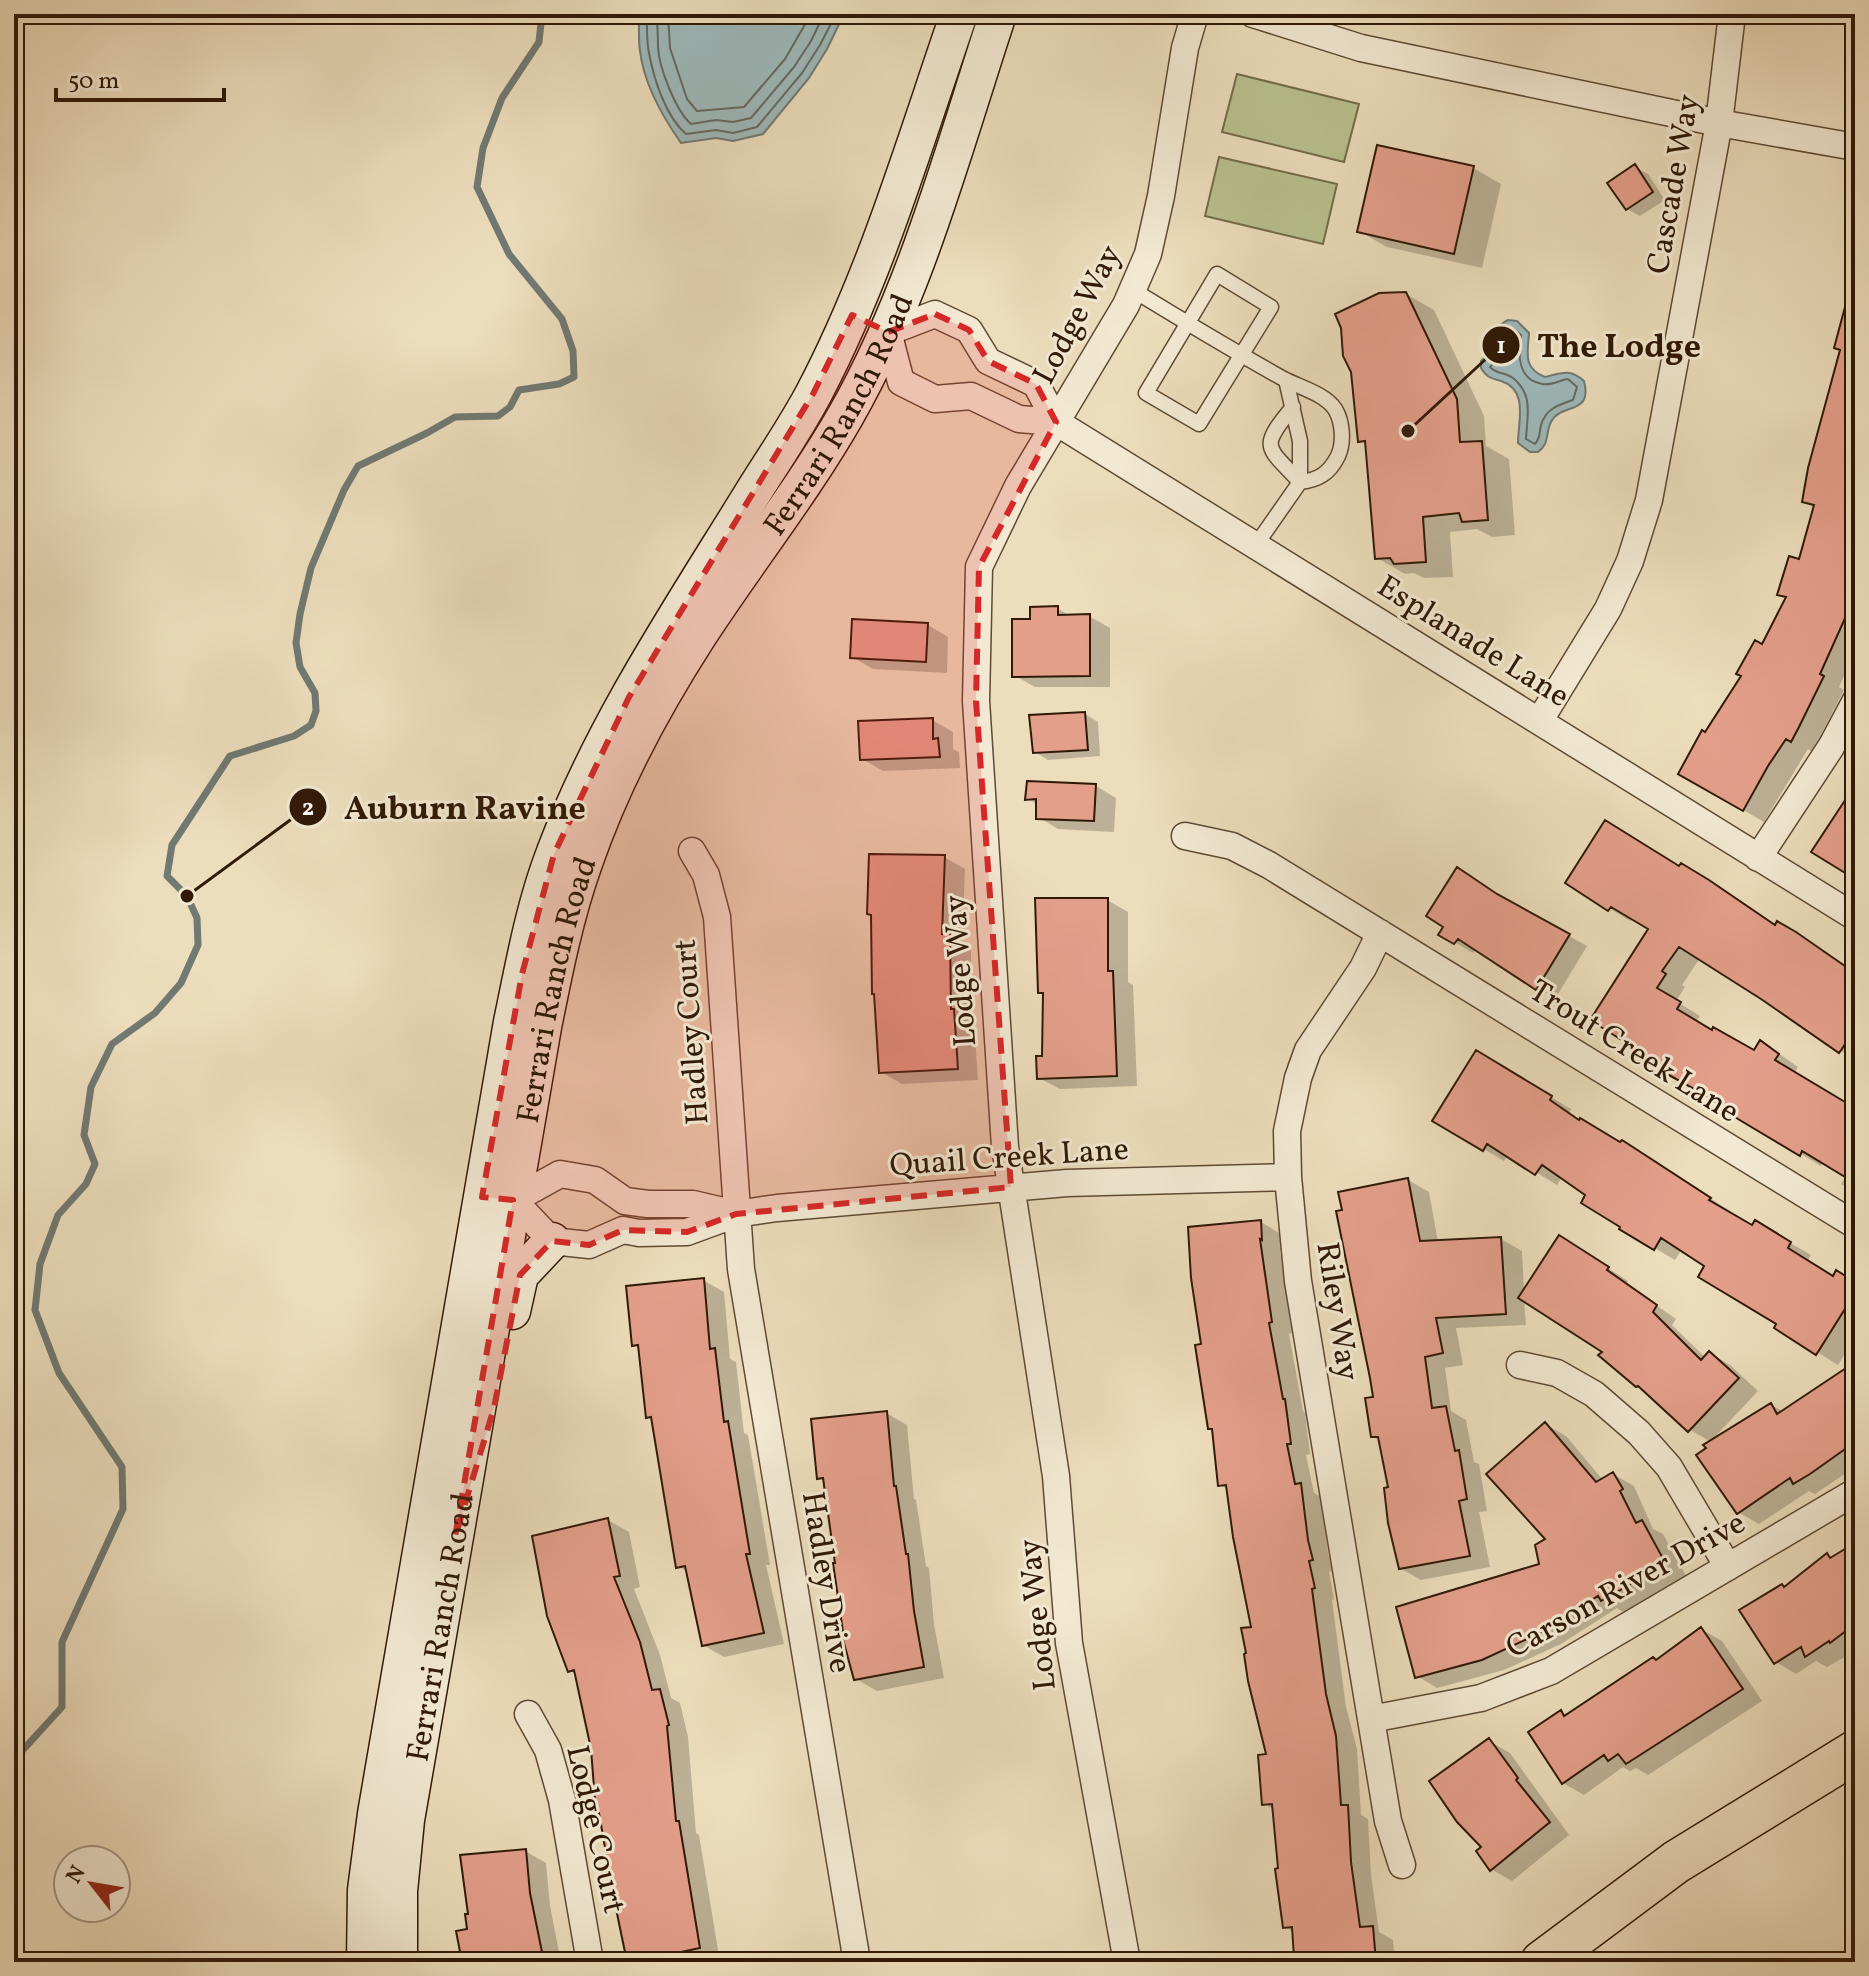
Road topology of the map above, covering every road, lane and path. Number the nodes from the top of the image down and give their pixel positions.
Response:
1 (959, 14) edge
2 (998, 14) edge
3 (1195, 14) edge
4 (1253, 14) edge
5 (1732, 14) edge
6 (1719, 123) junction
7 (1855, 147) edge
8 (1133, 290) junction
9 (852, 315) junction
10 (1188, 323) junction
11 (888, 332) junction
12 (1242, 354) junction
13 (988, 361) junction
14 (1286, 380) junction
15 (971, 396) junction
16 (1293, 407) junction
17 (1056, 422) junction
18 (1300, 482) junction
19 (1256, 545) junction
20 (1855, 702) edge
21 (1540, 720) junction
22 (1185, 836) dead end
23 (692, 851) dead end
24 (1758, 858) junction
25 (1855, 917) edge
26 (1380, 933) junction
27 (1288, 1177) junction
28 (1011, 1187) junction
29 (498, 1198) junction
30 (625, 1201) junction
31 (736, 1214) junction
32 (1855, 1225) edge
33 (623, 1230) junction
34 (552, 1241) junction
35 (1520, 1365) dead end
36 (1855, 1492) edge
37 (455, 1537) junction
38 (1728, 1567) junction
39 (528, 1714) dead end
40 (1371, 1719) junction
41 (1855, 1752) edge
42 (1402, 1865) dead end
43 (365, 1962) edge
44 (399, 1962) edge
45 (590, 1962) edge
46 (857, 1962) edge
47 (1127, 1962) edge
48 (1542, 1962) edge

1 - 9 main road, Ferrari Ranch Road
2 - 11 main road, Ferrari Ranch Road
3 - 8 street, Lodge Way
4 - 6 street
5 - 6 street, Cascade Way
6 - 7 street
6 - 21 street, Cascade Way
8 - 10 lane
8 - 17 street, Lodge Way
9 - 11 main road
9 - 29 main road, Ferrari Ranch Road
10 - 12 lane
10 - 12 lane
10 - 12 lane
11 - 13 street
11 - 15 street, Esplanade Lane
11 - 29 main road, Ferrari Ranch Road
12 - 14 lane
13 - 15 street
13 - 17 street
14 - 16 lane
14 - 18 lane
15 - 17 street, Esplanade Lane
16 - 18 lane
16 - 18 lane
17 - 19 street, Esplanade Lane
17 - 28 street, Lodge Way
18 - 19 lane
19 - 21 street, Esplanade Lane
20 - 24 street
21 - 24 street, Esplanade Lane
22 - 26 street, Trout Creek Lane
23 - 31 street, Hadley Court
24 - 25 street, Esplanade Lane
26 - 27 street, Riley Way
26 - 32 street, Trout Creek Lane
27 - 28 street, Quail Creek Lane
27 - 40 street, Riley Way
28 - 31 street, Quail Creek Lane
28 - 47 street, Lodge Way
29 - 30 street
29 - 34 street
29 - 37 main road, Ferrari Ranch Road
29 - 43 main road, Ferrari Ranch Road
30 - 31 street
30 - 33 street
31 - 33 street
31 - 46 street, Hadley Drive
33 - 34 street
34 - 37 main road
35 - 38 street
36 - 38 street, Carson River Drive
37 - 44 main road, Ferrari Ranch Road
38 - 40 street, Carson River Drive
39 - 45 street, Lodge Court
40 - 42 street, Riley Way
41 - 48 main road

